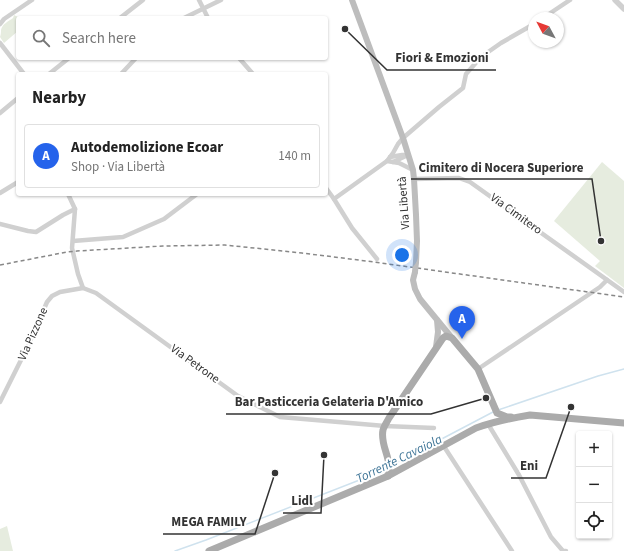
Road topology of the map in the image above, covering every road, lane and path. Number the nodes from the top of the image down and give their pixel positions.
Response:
1 (32, 0) edge
2 (143, 0) edge
3 (199, 0) edge
4 (222, 0) edge
5 (352, 0) edge
6 (570, 0) edge
7 (615, 0) edge
8 (622, 0) edge
9 (624, 5) edge
10 (204, 9) junction
11 (624, 9) edge
12 (552, 12) edge
13 (123, 16) edge
14 (188, 16) edge
15 (207, 16) edge
16 (0, 24) edge
17 (528, 27) edge
18 (0, 43) edge
19 (66, 60) edge
20 (134, 60) edge
21 (241, 60) edge
22 (22, 72) edge
23 (52, 72) edge
24 (123, 72) edge
25 (251, 72) edge
26 (16, 100) edge
27 (0, 113) edge
28 (403, 138) junction
29 (408, 155) junction
30 (390, 160) junction
31 (413, 170) junction
32 (414, 179) junction
33 (16, 183) edge
34 (328, 191) edge
35 (0, 193) edge
36 (69, 196) edge
37 (194, 196) edge
38 (334, 199) junction
39 (75, 210) junction
40 (0, 224) edge
41 (73, 242) junction
42 (377, 259) dead end
43 (607, 280) junction
44 (83, 288) junction
45 (624, 292) edge
46 (437, 319) junction
47 (452, 338) junction
48 (435, 351) junction
49 (478, 369) junction
50 (0, 402) edge
51 (497, 413) junction
52 (515, 418) junction
53 (624, 423) edge
54 (488, 424) junction
55 (384, 428) junction
56 (434, 428) dead end
57 (443, 445) junction
58 (387, 454) junction
59 (403, 468) junction
60 (388, 476) junction
61 (209, 551) edge
62 (512, 551) edge
63 (564, 551) edge

1 - 16 street
2 - 13 street
3 - 10 street
4 - 10 street
5 - 28 main road, Via Libertà
6 - 12 street
7 - 11 street
8 - 9 street
10 - 14 street
10 - 15 street
17 - 28 street
18 - 22 street
19 - 23 street
20 - 24 street
21 - 25 street
26 - 27 street
28 - 29 main road, Via Libertà
28 - 30 street
29 - 30 street
29 - 31 main road, Via Libertà
30 - 31 street
30 - 38 street
31 - 32 main road, Via Libertà
32 - 43 street, Via Cimitero
32 - 46 main road, Via Libertà, bridge
33 - 35 street
34 - 38 street
36 - 39 street
37 - 41 street
38 - 42 street
39 - 40 street
39 - 41 street
41 - 44 street
43 - 45 street, Via Cimitero
43 - 49 street
44 - 50 street, Via Pizzone
44 - 55 street, Via Petrone
46 - 47 main road, Via Libertà
46 - 48 main road
47 - 48 main road
47 - 49 main road, Via Libertà
48 - 55 main road
49 - 51 main road, Via Libertà
51 - 52 main road
51 - 54 main road
52 - 53 main road
52 - 54 main road
54 - 57 main road
54 - 63 street
55 - 56 street, Via Petrone
55 - 58 main road
57 - 59 main road
57 - 62 street
58 - 59 main road
58 - 60 main road
59 - 60 main road
60 - 61 main road

